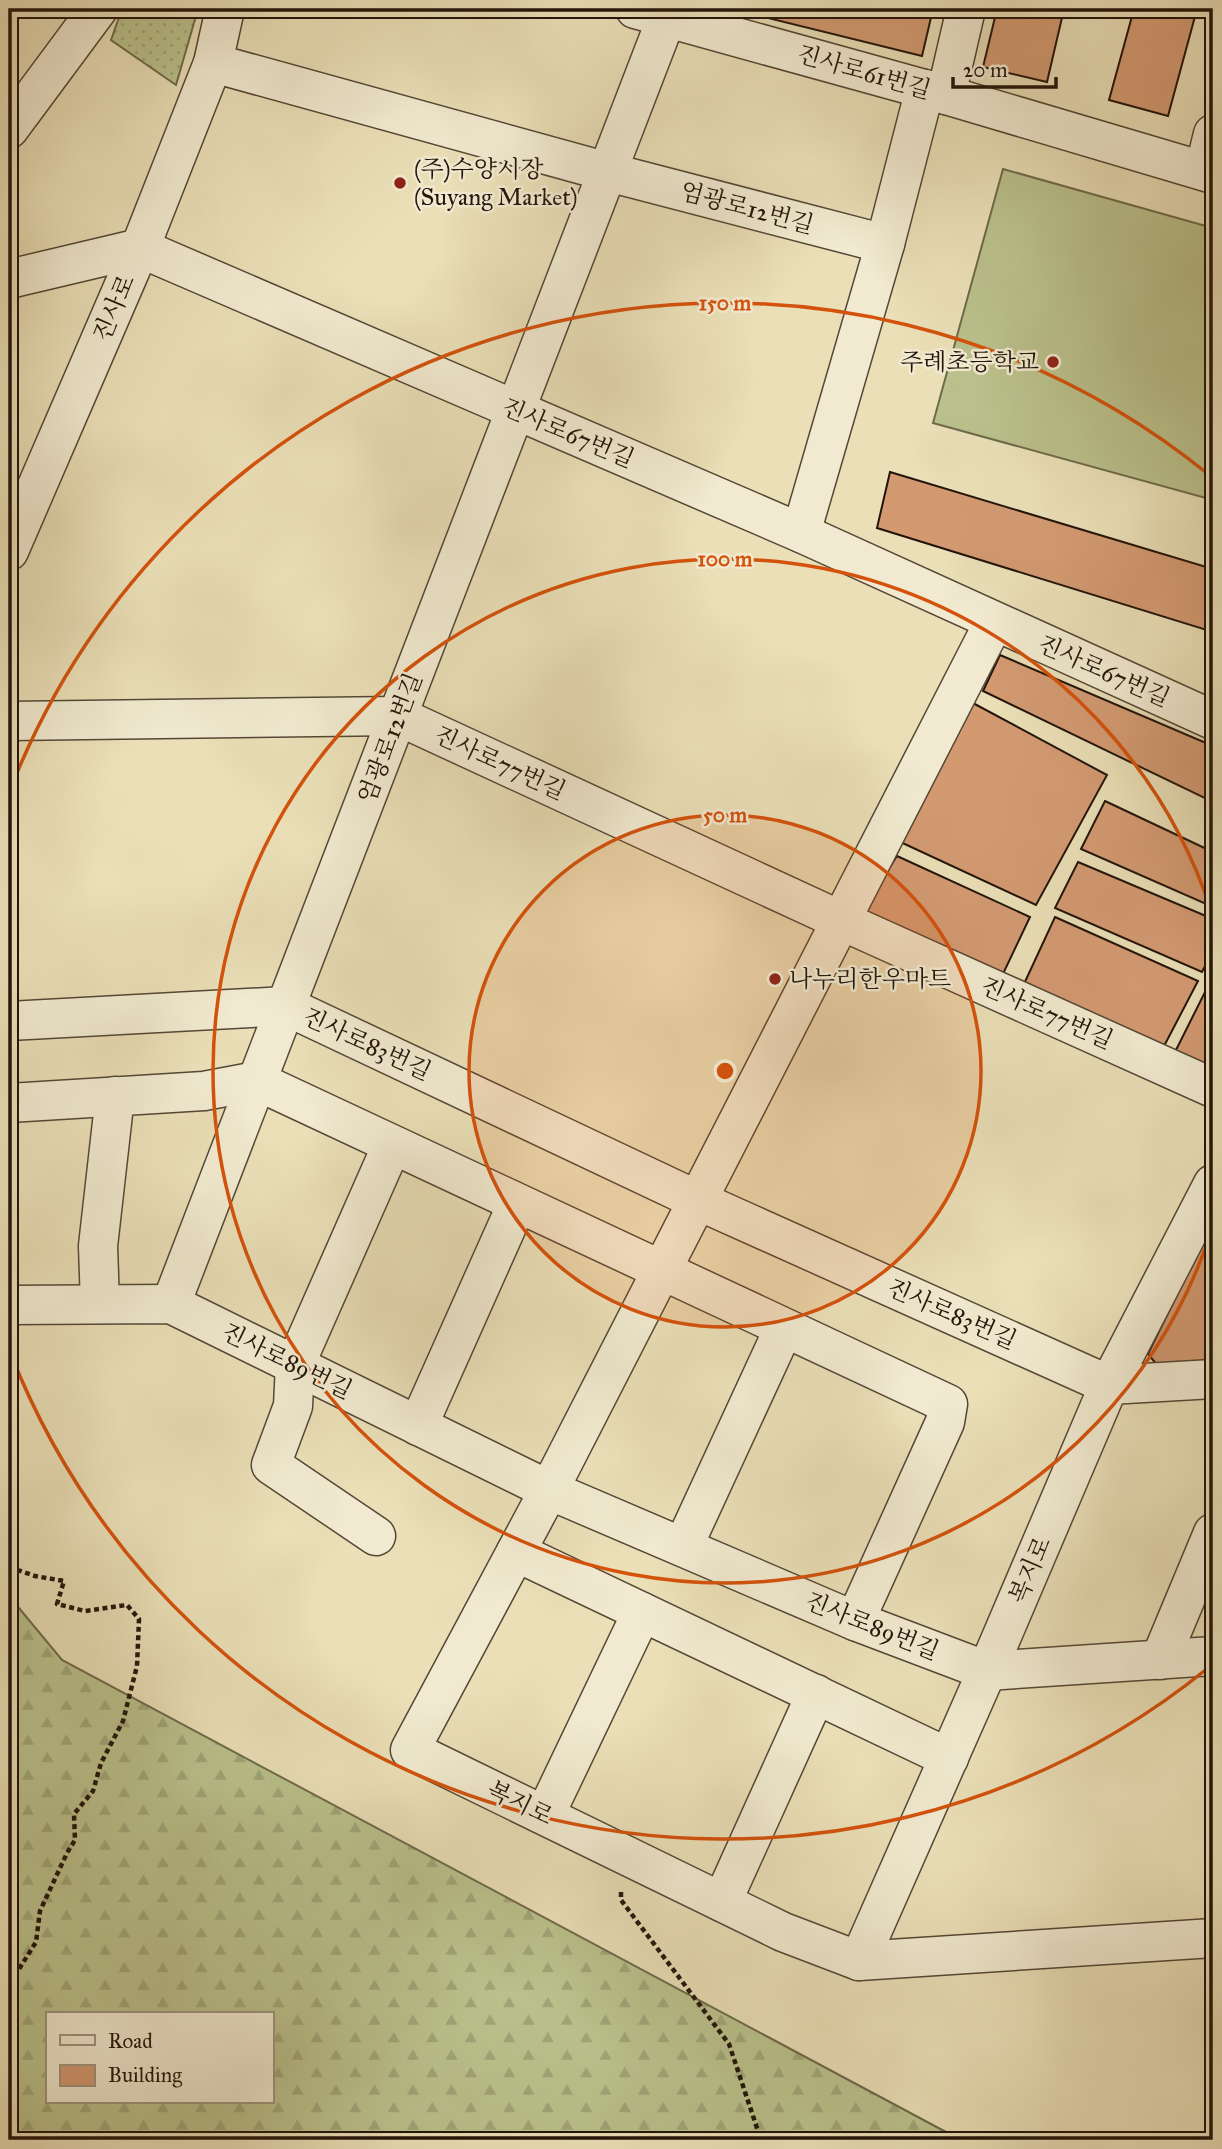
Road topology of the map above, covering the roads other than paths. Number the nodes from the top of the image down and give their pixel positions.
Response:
1 (98, 9) edge
2 (225, 9) edge
3 (966, 9) edge
4 (658, 12) edge
5 (213, 63) junction
6 (935, 92) junction
7 (9, 129) edge
8 (1213, 134) edge
9 (608, 172) junction
10 (1209, 172) edge
11 (885, 244) junction
12 (140, 248) junction
13 (9, 279) edge
14 (516, 410) junction
15 (801, 533) junction
16 (9, 551) edge
17 (994, 622) junction
18 (398, 716) junction
19 (9, 720) edge
20 (1213, 720) edge
21 (842, 921) junction
22 (286, 1006) junction
23 (9, 1021) edge
24 (257, 1081) junction
25 (1213, 1088) edge
26 (115, 1097) junction
27 (9, 1103) edge
28 (392, 1145) junction
29 (1213, 1184) edge
30 (699, 1200) junction
31 (517, 1204) junction
32 (662, 1272) junction
33 (100, 1304) junction
34 (171, 1304) junction
35 (9, 1305) edge
36 (784, 1328) junction
37 (295, 1365) junction
38 (1213, 1379) edge
39 (1109, 1385) junction
40 (418, 1426) junction
41 (549, 1490) junction
42 (1213, 1533) edge
43 (376, 1536) dead end
44 (683, 1547) junction
45 (516, 1552) junction
46 (642, 1612) junction
47 (855, 1621) junction
48 (1213, 1656) edge
49 (1160, 1660) junction
50 (987, 1671) junction
51 (816, 1695) junction
52 (949, 1758) junction
53 (545, 1815) junction
54 (722, 1902) junction
55 (1213, 1938) edge
56 (859, 1961) junction

1 - 7 street
2 - 5 street, 진사로
3 - 6 street
4 - 6 street, 진사로61번길
4 - 9 street, 엄광로12번길
5 - 9 street, 엄광로12번길
5 - 12 street, 진사로
6 - 10 street, 진사로61번길
6 - 11 street
8 - 10 street
9 - 11 street, 엄광로12번길
9 - 14 street, 엄광로12번길
11 - 15 street
12 - 13 street
12 - 14 street, 진사로67번길
12 - 16 street, 진사로
14 - 15 street, 진사로67번길
14 - 18 street, 엄광로12번길
15 - 17 street, 진사로67번길
17 - 20 street, 진사로67번길
17 - 21 street
18 - 19 street, 진사로77번길
18 - 21 street, 진사로77번길
18 - 22 street, 엄광로12번길
21 - 25 street, 진사로77번길
21 - 30 street
22 - 23 street, 진사로83번길
22 - 24 street, 엄광로12번길
22 - 30 street, 진사로83번길
24 - 26 street
24 - 28 street
24 - 34 street, 엄광로12번길
26 - 27 street
26 - 33 street
28 - 31 street
28 - 37 street
29 - 39 street, 복지로
30 - 32 street
30 - 39 street, 진사로83번길
31 - 32 street
31 - 40 street
32 - 36 street
32 - 41 street
33 - 34 street, 진사로89번길
33 - 35 street, 진사로89번길
34 - 37 street, 진사로89번길
36 - 44 street
36 - 47 street
37 - 40 street, 진사로89번길
37 - 43 street
38 - 39 street, 진사로83번길
39 - 50 street, 복지로
40 - 41 street, 진사로89번길
41 - 44 street, 진사로89번길
41 - 45 street
42 - 49 street
44 - 47 street, 진사로89번길
45 - 46 street
45 - 53 street, 복지로
46 - 51 street
46 - 53 street
47 - 50 street, 진사로89번길
48 - 49 street, 진사로89번길
49 - 50 street, 진사로89번길
50 - 52 street, 복지로
51 - 52 street
51 - 54 street
52 - 56 street, 복지로
53 - 54 street, 복지로
54 - 56 street, 복지로
55 - 56 street, 복지로

